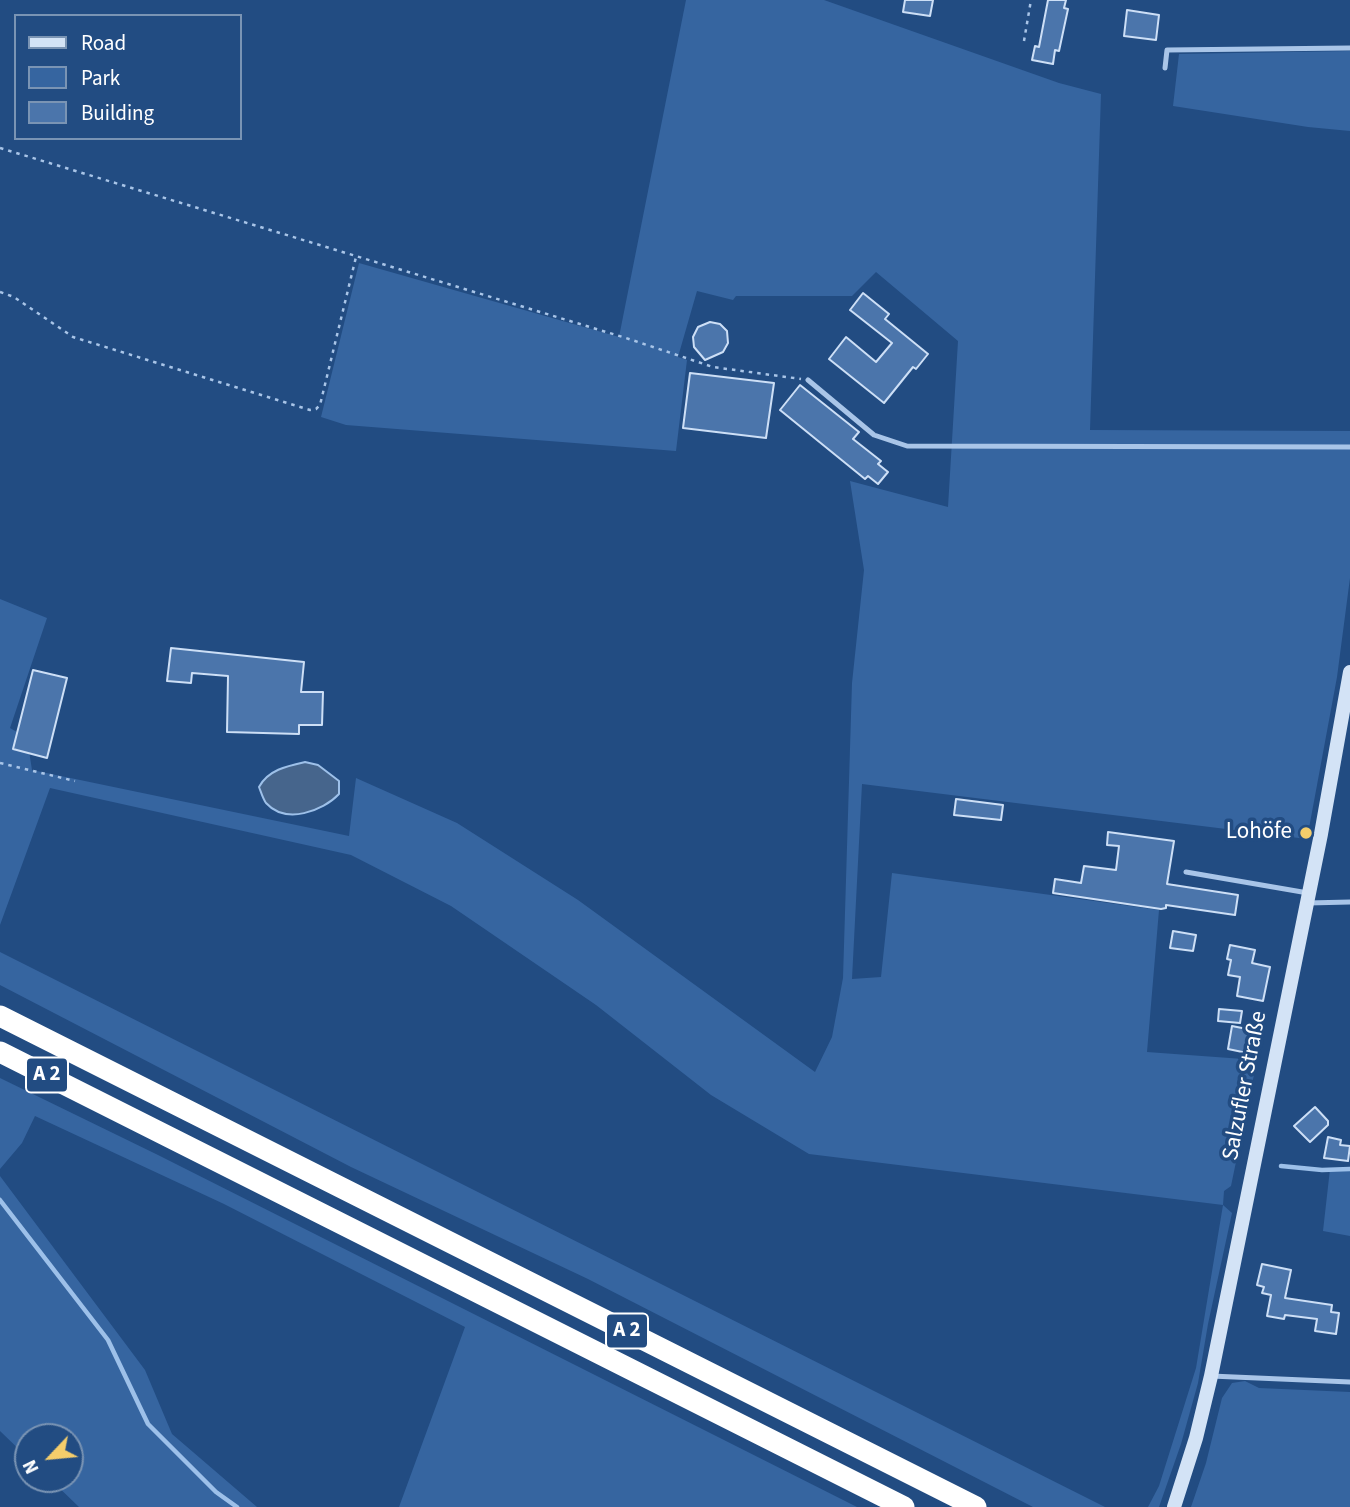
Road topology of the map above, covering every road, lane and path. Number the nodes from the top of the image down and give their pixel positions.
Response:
1 (1031, 0) edge
2 (1024, 41) dead end
3 (1350, 48) edge
4 (1165, 68) dead end
5 (0, 148) edge
6 (356, 257) junction
7 (0, 292) edge
8 (807, 380) joint
9 (1350, 447) edge
10 (1350, 672) edge
11 (0, 763) edge
12 (75, 780) dead end
13 (1186, 872) dead end
14 (1308, 898) junction
15 (1350, 902) edge
16 (0, 1016) edge
17 (0, 1052) edge
18 (1211, 1376) junction
19 (1350, 1382) edge
20 (904, 1507) edge
21 (976, 1507) edge
22 (1174, 1507) edge

1 - 2 path
3 - 4 lane
5 - 6 path
6 - 7 path
6 - 8 path
8 - 9 lane
10 - 14 main road, Salzufler Straße
11 - 12 path
13 - 14 lane
14 - 15 lane
14 - 18 main road, Salzufler Straße
16 - 21 highway, A 2
17 - 20 highway, A 2
18 - 19 lane
18 - 22 main road, Salzufler Straße

